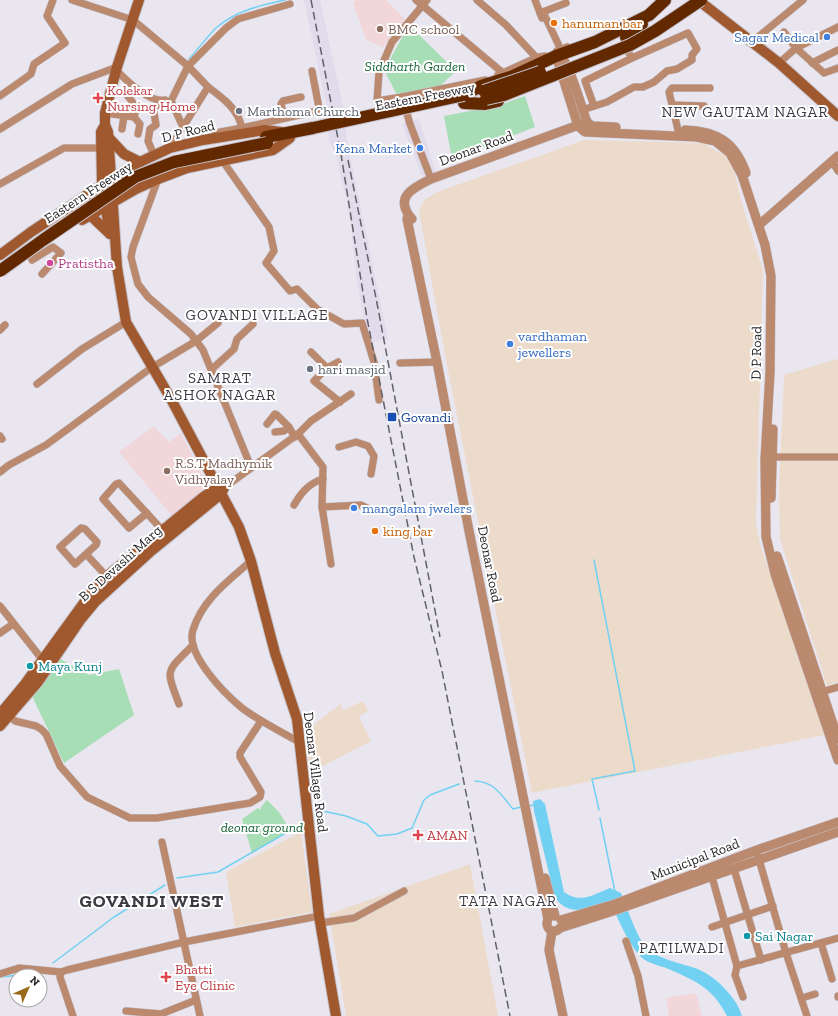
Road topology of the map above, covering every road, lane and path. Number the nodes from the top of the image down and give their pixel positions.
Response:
1 (53, 0) edge
2 (72, 0) edge
3 (139, 0) edge
4 (416, 0) edge
5 (477, 0) edge
6 (535, 0) edge
7 (666, 0) edge
8 (675, 0) edge
9 (704, 0) edge
10 (803, 0) edge
11 (424, 3) edge
12 (566, 3) dead end
13 (290, 4) dead end
14 (542, 12) junction
15 (133, 20) junction
16 (838, 27) edge
17 (784, 32) dead end
18 (754, 40) junction
19 (579, 43) dead end
20 (796, 48) junction
21 (838, 50) edge
22 (630, 51) junction
23 (557, 54) junction
24 (534, 55) dead end
25 (781, 60) junction
26 (812, 63) junction
27 (187, 65) junction
28 (116, 68) junction
29 (838, 68) edge
30 (312, 71) dead end
31 (503, 73) junction
32 (566, 75) junction
33 (808, 85) junction
34 (208, 87) junction
35 (710, 88) dead end
36 (124, 92) dead end
37 (485, 95) junction
38 (0, 96) edge
39 (301, 97) dead end
40 (402, 97) junction
41 (464, 99) junction
42 (171, 100) junction
43 (673, 105) junction
44 (594, 106) junction
45 (704, 106) dead end
46 (838, 109) edge
47 (582, 110) junction
48 (105, 113) junction
49 (124, 116) junction
50 (838, 116) edge
51 (134, 117) junction
52 (284, 118) junction
53 (582, 124) junction
54 (105, 125) junction
55 (183, 127) junction
56 (242, 128) junction
57 (0, 129) edge
58 (122, 129) dead end
59 (678, 130) junction
60 (663, 132) junction
61 (138, 134) dead end
62 (289, 135) junction
63 (109, 138) junction
64 (204, 140) junction
65 (267, 140) junction
66 (101, 148) junction
67 (170, 148) junction
68 (154, 155) junction
69 (835, 159) edge
70 (222, 160) junction
71 (140, 162) junction
72 (838, 171) edge
73 (158, 179) junction
74 (431, 179) junction
75 (107, 182) junction
76 (0, 184) edge
77 (136, 189) junction
78 (110, 204) junction
79 (90, 215) junction
80 (761, 223) junction
81 (112, 233) junction
82 (44, 249) junction
83 (0, 255) edge
84 (32, 260) dead end
85 (0, 262) edge
86 (0, 271) edge
87 (42, 274) dead end
88 (0, 277) edge
89 (431, 320) junction
90 (126, 322) junction
91 (218, 323) dead end
92 (253, 324) dead end
93 (196, 341) junction
94 (311, 352) dead end
95 (338, 362) dead end
96 (437, 362) junction
97 (400, 363) dead end
98 (151, 368) junction
99 (327, 368) junction
100 (212, 369) junction
101 (37, 384) dead end
102 (351, 394) dead end
103 (379, 400) dead end
104 (340, 402) junction
105 (267, 424) dead end
106 (289, 426) junction
107 (297, 436) junction
108 (770, 438) junction
109 (287, 442) junction
110 (339, 447) dead end
111 (457, 456) junction
112 (772, 457) junction
113 (838, 457) edge
114 (251, 467) junction
115 (0, 472) edge
116 (371, 474) dead end
117 (323, 479) junction
118 (221, 489) junction
119 (294, 505) dead end
120 (322, 507) junction
121 (369, 509) dead end
122 (147, 513) junction
123 (768, 528) junction
124 (166, 533) junction
125 (86, 554) junction
126 (251, 561) junction
127 (331, 564) dead end
128 (110, 580) junction
129 (0, 606) edge
130 (13, 624) junction
131 (0, 633) edge
132 (193, 644) junction
133 (45, 664) junction
134 (838, 687) edge
135 (818, 693) junction
136 (179, 704) dead end
137 (4, 714) edge
138 (261, 721) junction
139 (0, 726) edge
140 (838, 738) edge
141 (299, 742) junction
142 (838, 760) edge
143 (838, 822) edge
144 (838, 832) edge
145 (162, 842) dead end
146 (758, 855) junction
147 (734, 868) junction
148 (712, 877) junction
149 (404, 891) dead end
150 (629, 902) junction
151 (773, 906) junction
152 (748, 914) junction
153 (319, 919) junction
154 (555, 923) junction
155 (724, 923) junction
156 (712, 927) dead end
157 (838, 938) edge
158 (626, 941) dead end
159 (184, 942) junction
160 (821, 943) junction
161 (786, 953) junction
162 (761, 960) junction
163 (737, 966) junction
164 (61, 972) junction
165 (0, 974) edge
166 (832, 979) dead end
167 (815, 994) dead end
168 (743, 997) dead end
169 (802, 998) junction
170 (196, 1000) junction
171 (126, 1011) dead end
172 (73, 1016) edge
173 (200, 1016) edge
174 (336, 1016) edge
175 (563, 1016) edge
176 (646, 1016) edge
177 (807, 1016) edge

1 - 38 street
2 - 15 street
3 - 15 main road
4 - 11 street
5 - 24 street
6 - 14 street
7 - 23 highway
8 - 37 highway, Eastern Freeway, bridge
9 - 18 main road
9 - 22 highway, Eastern Freeway, bridge
10 - 18 street
11 - 31 street
11 - 40 street
12 - 14 street
13 - 27 street
14 - 23 street
15 - 27 street
15 - 28 main road
16 - 20 street
17 - 20 street
18 - 25 main road
19 - 23 street
20 - 25 street
20 - 26 street
21 - 26 street
22 - 32 highway
22 - 37 highway, Eastern Freeway, bridge
22 - 44 street
22 - 44 street
23 - 31 street
23 - 32 street
23 - 41 highway
25 - 33 main road
26 - 29 street
27 - 28 street
27 - 34 street
27 - 42 street
28 - 48 main road
28 - 57 street
30 - 52 street
31 - 40 street
32 - 41 highway
32 - 47 street
32 - 53 street
33 - 46 main road
33 - 50 main road
34 - 55 street
34 - 56 street
35 - 43 street
36 - 51 street
37 - 41 highway, Eastern Freeway
39 - 52 street
40 - 74 street
41 - 62 highway, Eastern Freeway, bridge
42 - 55 street
42 - 68 street
43 - 45 street
43 - 59 street
44 - 47 street
47 - 53 street
48 - 49 street
48 - 54 main road
49 - 51 street
49 - 58 street
51 - 61 street
52 - 56 street
53 - 60 street, D P Road
53 - 74 street, Deonar Road
54 - 63 main road
54 - 66 main road
55 - 67 street
56 - 64 street
59 - 60 street, D P Road
59 - 80 street, D P Road
60 - 80 street, D P Road
62 - 64 main road, D P Road
62 - 65 highway, Eastern Freeway
62 - 70 main road
63 - 71 main road
63 - 75 main road
64 - 67 main road, D P Road
65 - 85 highway, Eastern Freeway
65 - 86 highway, Eastern Freeway, bridge
66 - 75 main road
66 - 76 street
67 - 68 main road, D P Road
68 - 71 main road, D P Road
69 - 72 street
69 - 80 street
70 - 73 main road
70 - 103 street
71 - 75 main road, D P Road
73 - 77 main road
73 - 93 street
74 - 89 street, Deonar Road
75 - 78 main road
75 - 83 main road, D P Road
77 - 78 main road
77 - 81 main road
78 - 79 main road
78 - 81 main road
79 - 81 main road
79 - 82 main road
80 - 108 street, D P Road
81 - 90 main road, Deonar Village Road
82 - 84 street
82 - 87 street
82 - 88 main road
89 - 96 street, Deonar Road
89 - 111 street, Deonar Road
90 - 98 main road, Deonar Village Road
90 - 101 street
91 - 93 street
92 - 100 street
93 - 98 street
93 - 100 street
94 - 99 street
95 - 99 street
96 - 97 street
96 - 111 street, Deonar Road
98 - 115 street
98 - 118 main road, Deonar Village Road
99 - 104 street
100 - 114 street
102 - 104 street, B S Devashi Marg
104 - 107 street, B S Devashi Marg
105 - 106 street
106 - 107 street
106 - 109 street
107 - 109 street, B S Devashi Marg
107 - 117 street
108 - 112 street, D P Road
108 - 123 street, D P Road
109 - 114 street, B S Devashi Marg
110 - 116 street
111 - 154 street, Deonar Road
112 - 113 street
112 - 123 street, D P Road
114 - 118 street, B S Devashi Marg
117 - 119 street
117 - 120 street
118 - 124 main road, B S Devashi Marg
118 - 126 main road, Deonar Village Road
120 - 121 street
120 - 127 street
122 - 122 street
122 - 124 street
123 - 135 street, D P Road
124 - 128 main road, B S Devashi Marg
125 - 125 street
125 - 128 street
126 - 132 street
126 - 141 main road, Deonar Village Road
128 - 133 main road, B S Devashi Marg
129 - 130 street
130 - 131 street
130 - 133 street
132 - 136 street
132 - 138 street
133 - 137 main road, B S Devashi Marg
134 - 135 street
135 - 140 street, D P Road
135 - 142 street, D P Road
137 - 138 street
137 - 139 main road, B S Devashi Marg
138 - 141 street
141 - 153 main road, Deonar Village Road
143 - 146 street, Municipal Road
144 - 146 street, Municipal Road
145 - 159 street
146 - 147 street, Municipal Road
146 - 150 street, Municipal Road
146 - 151 street
147 - 148 street, Municipal Road
147 - 152 street
148 - 150 street, Municipal Road
148 - 155 street
149 - 153 street
150 - 154 street, Municipal Road
151 - 152 street
151 - 161 street
152 - 155 street
152 - 162 street
153 - 159 street
153 - 174 main road, Deonar Village Road
154 - 175 street, Deonar Road
155 - 156 street
155 - 163 street
157 - 160 street
158 - 176 street
159 - 164 street
159 - 170 street
160 - 161 street
160 - 166 street
161 - 162 street
161 - 169 street
162 - 163 street
163 - 168 street
164 - 165 street
164 - 172 street
167 - 169 street
169 - 177 street
170 - 171 street
170 - 173 street

